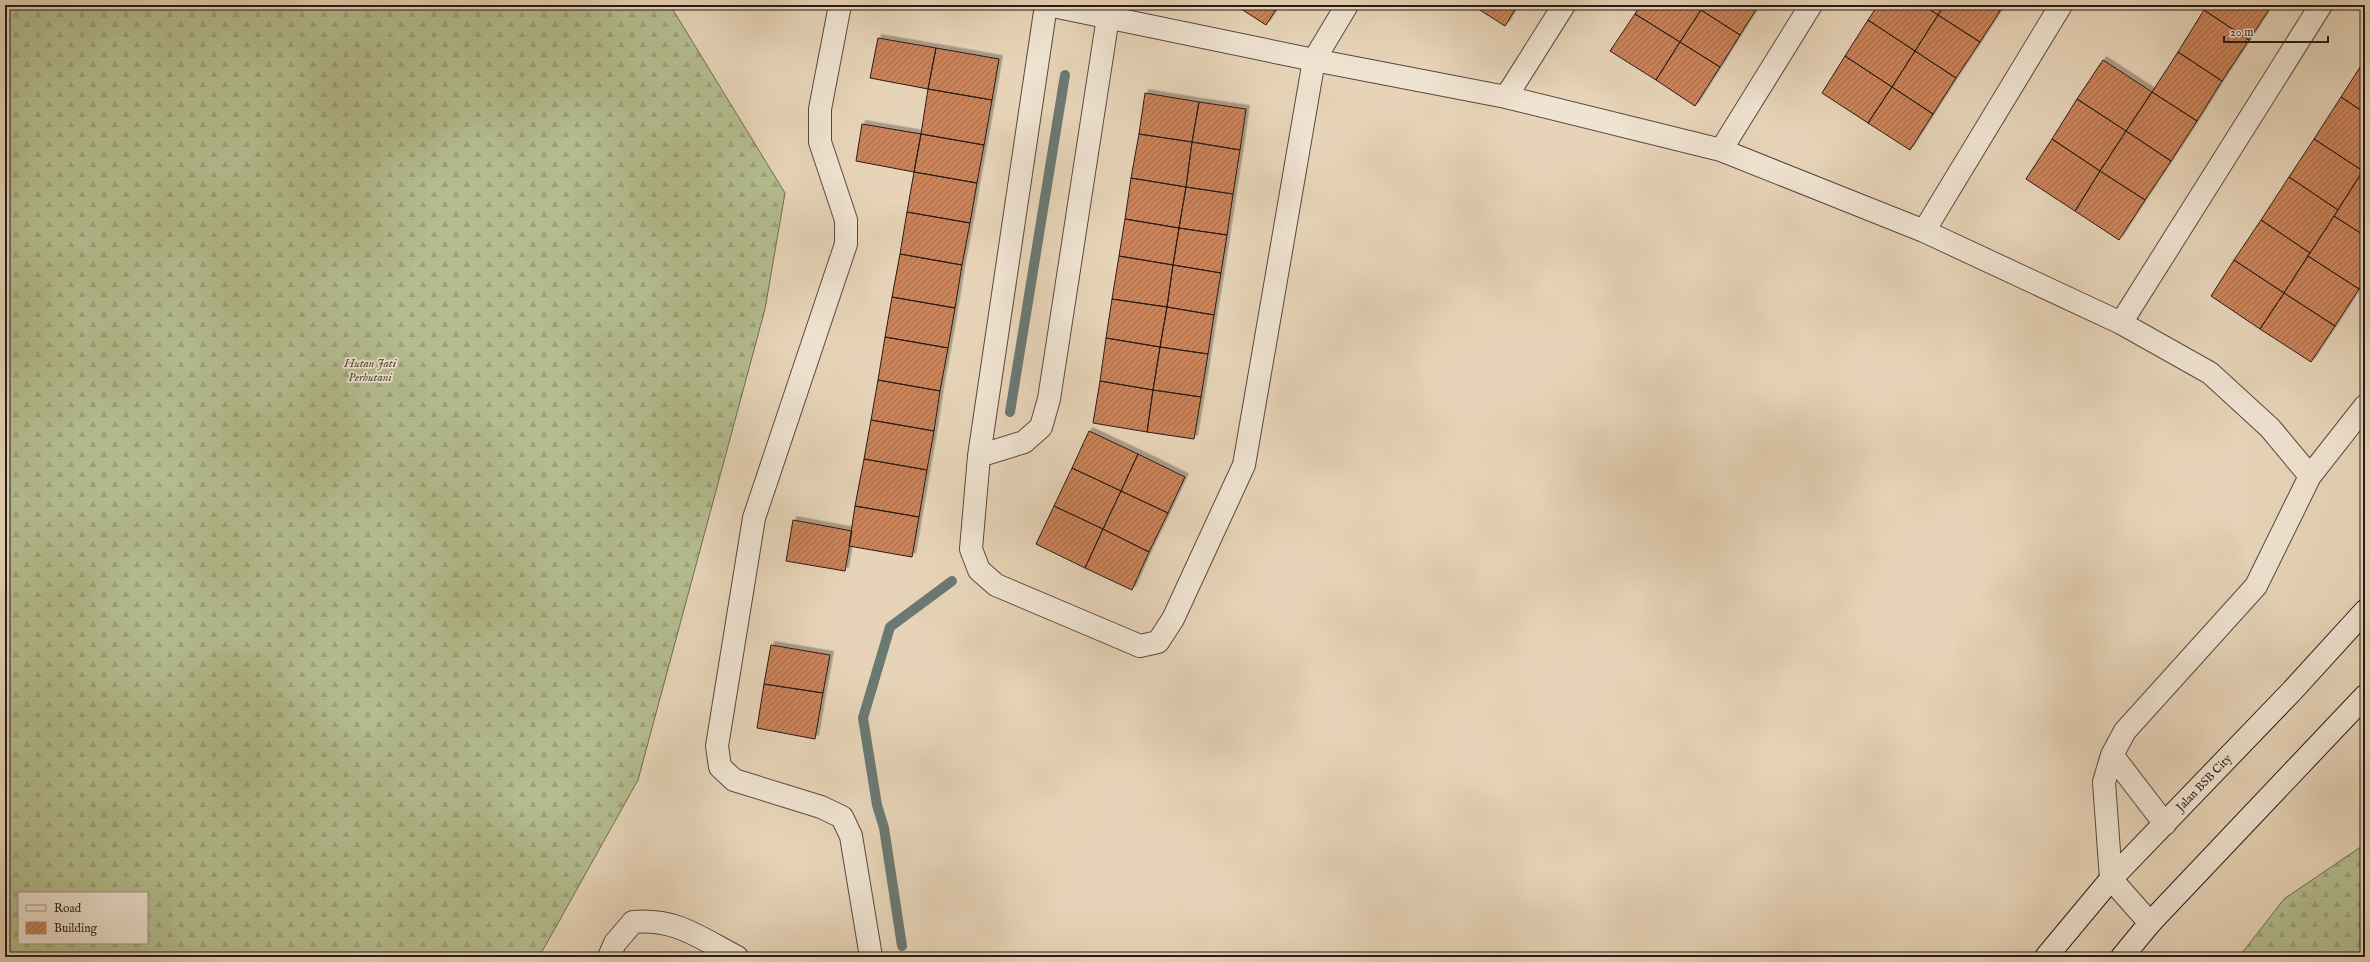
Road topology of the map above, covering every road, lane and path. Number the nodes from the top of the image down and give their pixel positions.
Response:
1 (840, 5) edge
2 (1047, 5) edge
3 (1347, 5) edge
4 (1564, 5) edge
5 (1810, 5) edge
6 (2061, 5) edge
7 (2321, 5) edge
8 (1111, 11) edge
9 (1314, 60) junction
10 (1506, 97) junction
11 (1721, 150) junction
12 (1924, 231) junction
13 (2120, 323) junction
14 (2365, 406) edge
15 (979, 456) junction
16 (2310, 476) junction
17 (2365, 611) edge
18 (2365, 696) edge
19 (2112, 755) junction
20 (2165, 824) junction
21 (2112, 880) junction
22 (2150, 923) junction
23 (609, 957) edge
24 (737, 957) edge
25 (870, 957) edge
26 (2046, 957) edge
27 (2122, 957) edge

1 - 25 street
2 - 8 street
2 - 15 street
3 - 9 street
4 - 10 street
5 - 11 street
6 - 12 street
7 - 13 street
8 - 9 street
8 - 15 street
9 - 10 street
9 - 15 street
10 - 11 street
11 - 12 street
12 - 13 street
13 - 16 street
14 - 16 street
16 - 19 street
17 - 20 street, Jalan BSB City
18 - 22 street
19 - 20 street
19 - 21 street
20 - 21 street, Jalan BSB City
21 - 22 street
21 - 26 street, Jalan BSB City
22 - 27 street
23 - 24 street

